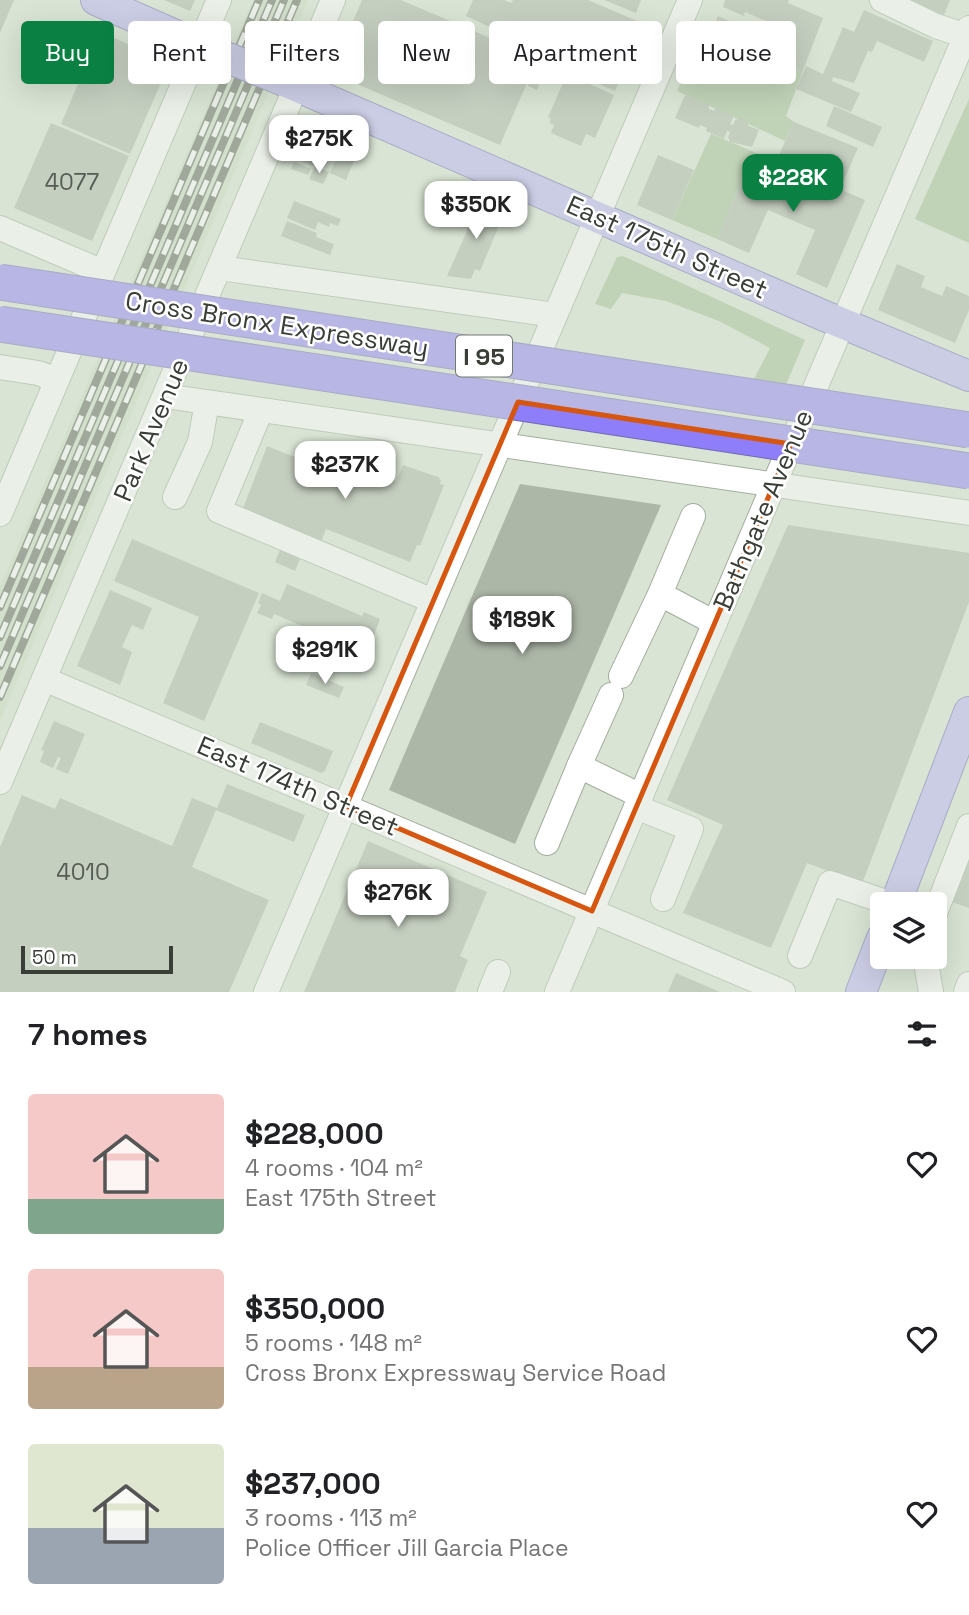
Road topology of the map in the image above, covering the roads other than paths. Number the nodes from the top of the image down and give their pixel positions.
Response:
1 (96, 0) edge
2 (219, 0) edge
3 (333, 0) edge
4 (690, 0) edge
5 (882, 0) edge
6 (144, 21) edge
7 (214, 21) edge
8 (322, 21) edge
9 (967, 32) edge
10 (192, 84) edge
11 (289, 84) edge
12 (291, 84) edge
13 (597, 217) junction
14 (0, 228) edge
15 (220, 268) junction
16 (103, 272) junction
17 (0, 282) edge
18 (555, 314) junction
19 (0, 324) edge
20 (842, 324) junction
21 (0, 367) edge
22 (969, 376) edge
23 (57, 380) junction
24 (165, 396) junction
25 (207, 402) junction
26 (261, 410) junction
27 (969, 430) edge
28 (499, 445) junction
29 (969, 471) edge
30 (774, 485) junction
31 (175, 497) dead end
32 (969, 513) edge
33 (0, 514) edge
34 (693, 516) dead end
35 (660, 594) junction
36 (433, 601) junction
37 (715, 623) junction
38 (44, 679) junction
39 (969, 712) edge
40 (961, 755) edge
41 (579, 766) junction
42 (0, 782) edge
43 (638, 802) junction
44 (346, 806) junction
45 (969, 826) edge
46 (547, 843) dead end
47 (901, 892) edge
48 (943, 892) edge
49 (870, 897) edge
50 (663, 899) dead end
51 (592, 911) junction
52 (800, 956) dead end
53 (870, 969) edge
54 (927, 969) edge
55 (969, 984) edge
56 (266, 992) edge
57 (557, 992) edge
58 (783, 992) edge
59 (861, 992) edge
60 (931, 992) edge
61 (966, 992) edge

1 - 6 main road, East 175th Street
2 - 7 street
3 - 8 street, Park Avenue
4 - 13 street
5 - 9 street
9 - 20 street, Bathgate Avenue
10 - 16 street
11 - 15 street, Park Avenue
12 - 13 main road, East 175th Street
13 - 18 street
13 - 20 main road, East 175th Street
14 - 16 street
15 - 18 street
15 - 24 street, Park Avenue
16 - 23 street
17 - 27 highway, Cross Bronx Expressway / I 95, bridge
18 - 28 street
19 - 29 highway, Cross Bronx Expressway / I 95, bridge
20 - 22 main road, East 175th Street
20 - 30 street, Bathgate Avenue
21 - 23 street
23 - 33 street
24 - 25 street
24 - 38 street, Park Avenue
25 - 26 street
25 - 31 street
26 - 28 street
26 - 36 street
28 - 30 street
28 - 36 street
30 - 32 street
30 - 37 street, Bathgate Avenue
34 - 35 street
35 - 37 street
35 - 41 street
36 - 44 street
37 - 43 street, Bathgate Avenue
38 - 42 street, Park Avenue
38 - 44 street, East 174th Street
39 - 40 main road
40 - 47 main road
41 - 43 street
41 - 46 street
43 - 50 street
43 - 51 street, Bathgate Avenue
44 - 51 street, East 174th Street
44 - 56 street
45 - 48 street
49 - 52 street
51 - 57 street, Bathgate Avenue
51 - 58 street, East 174th Street
53 - 59 main road
54 - 60 street
55 - 61 street

